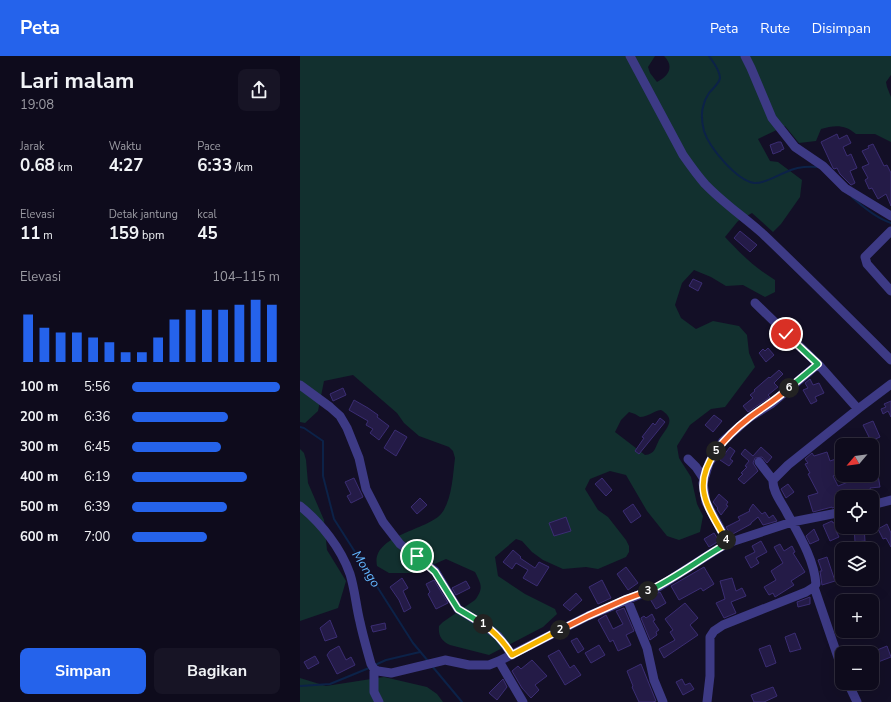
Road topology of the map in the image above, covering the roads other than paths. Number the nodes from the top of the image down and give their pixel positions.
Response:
1 (630, 56) edge
2 (744, 56) edge
3 (891, 216) edge
4 (891, 231) edge
5 (891, 291) edge
6 (755, 303) dead end
7 (891, 360) edge
8 (818, 364) junction
9 (891, 384) edge
10 (300, 385) edge
11 (858, 409) junction
12 (688, 459) dead end
13 (759, 462) dead end
14 (771, 477) junction
15 (704, 479) junction
16 (891, 500) edge
17 (879, 503) edge
18 (300, 506) edge
19 (835, 513) edge
20 (792, 522) junction
21 (728, 543) junction
22 (814, 587) junction
23 (626, 599) junction
24 (835, 649) edge
25 (512, 655) junction
26 (499, 661) junction
27 (373, 667) junction
28 (851, 690) edge
29 (379, 702) edge
30 (523, 702) edge
31 (663, 702) edge
32 (707, 702) edge
33 (857, 702) edge

1 - 7 street
2 - 3 street
4 - 5 street
6 - 8 street
8 - 11 street
8 - 15 street
9 - 11 street
10 - 25 street
11 - 14 street
12 - 15 street
13 - 14 street
14 - 20 street
15 - 21 street
16 - 17 street
18 - 27 street
19 - 20 street
20 - 21 street
20 - 22 street
21 - 23 street
22 - 24 street
22 - 32 street
23 - 25 street
23 - 31 street
25 - 26 street
26 - 27 street
26 - 30 street
27 - 29 street
28 - 33 street

